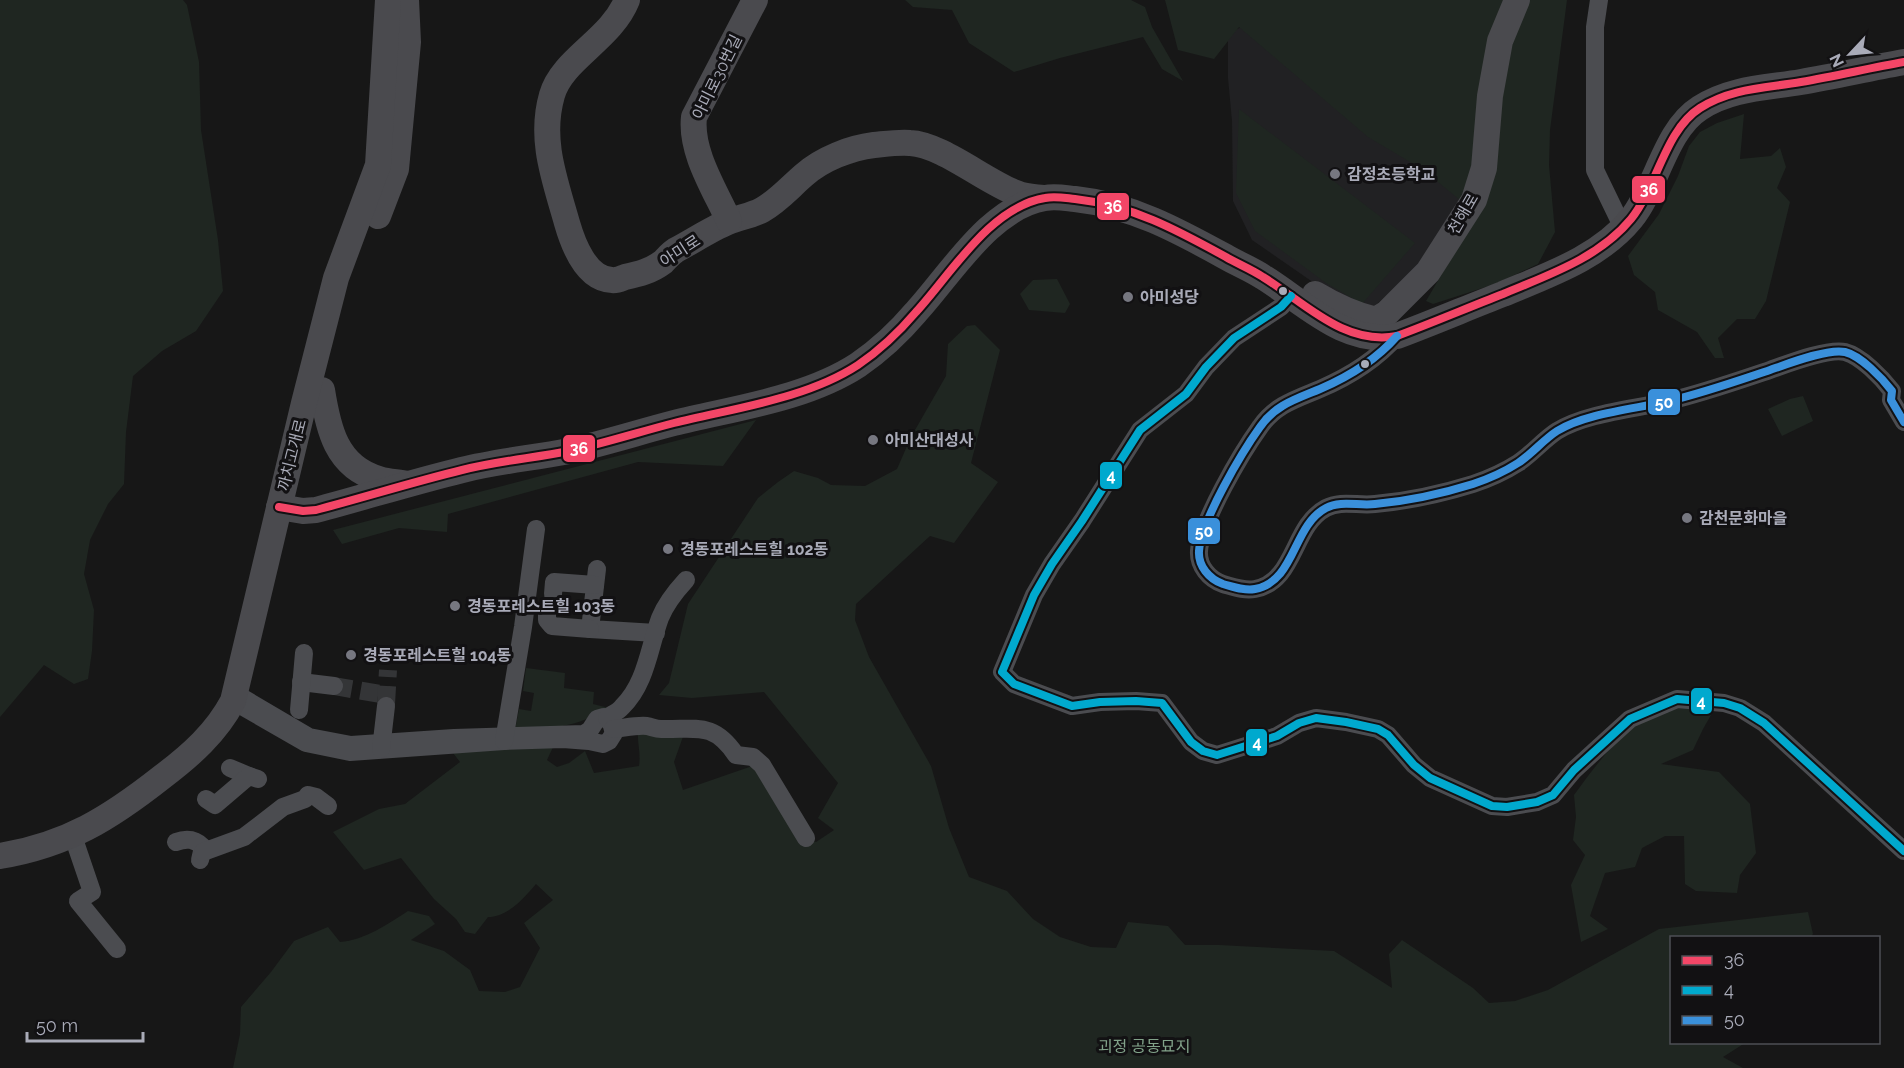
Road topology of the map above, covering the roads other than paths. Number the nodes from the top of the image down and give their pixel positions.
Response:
1 (388, 0) edge
2 (406, 0) edge
3 (418, 0) edge
4 (627, 0) edge
5 (755, 0) edge
6 (1517, 0) edge
7 (1599, 0) edge
8 (408, 42) junction
9 (1904, 62) edge
10 (986, 178) junction
11 (1043, 198) junction
12 (729, 221) junction
13 (993, 225) junction
14 (1623, 228) junction
15 (1294, 298) junction
16 (1397, 336) junction
17 (322, 390) junction
18 (1898, 390) edge
19 (1904, 422) edge
20 (410, 484) junction
21 (297, 509) junction
22 (539, 530) dead end
23 (686, 580) dead end
24 (553, 594) dead end
25 (532, 621) junction
26 (590, 629) junction
27 (656, 633) junction
28 (304, 653) dead end
29 (301, 682) junction
30 (334, 686) tunnel mouth
31 (239, 700) junction
32 (389, 706) tunnel mouth
33 (299, 710) dead end
34 (610, 724) junction
35 (507, 738) junction
36 (385, 746) junction
37 (230, 768) dead end
38 (206, 800) dead end
39 (328, 806) dead end
40 (67, 837) junction
41 (806, 838) dead end
42 (176, 842) dead end
43 (1904, 851) edge
44 (0, 856) edge
45 (117, 949) dead end

1 - 21 street, 까치고개로
2 - 8 street
3 - 8 street
4 - 12 street, 아미로
5 - 12 street, 아미로30번길
6 - 15 street, 천해로
7 - 14 street
8 - 17 street
9 - 14 street
10 - 11 street, 아미로
10 - 12 street, 아미로
10 - 13 street
11 - 13 street
11 - 15 street
13 - 20 street
14 - 16 street
15 - 16 street
15 - 43 street
16 - 18 street
17 - 20 street
17 - 21 street
18 - 19 street
20 - 21 street
21 - 31 street, 까치고개로
21 - 31 street
22 - 25 street
23 - 27 street
24 - 26 street
25 - 26 street
25 - 35 street
26 - 27 street
27 - 34 street
28 - 29 street
29 - 30 street
29 - 33 street
31 - 36 street
31 - 40 street, 까치고개로
32 - 36 street
34 - 35 street
34 - 41 street
35 - 36 street
37 - 38 street
39 - 42 street
40 - 44 street, 까치고개로
40 - 45 street

